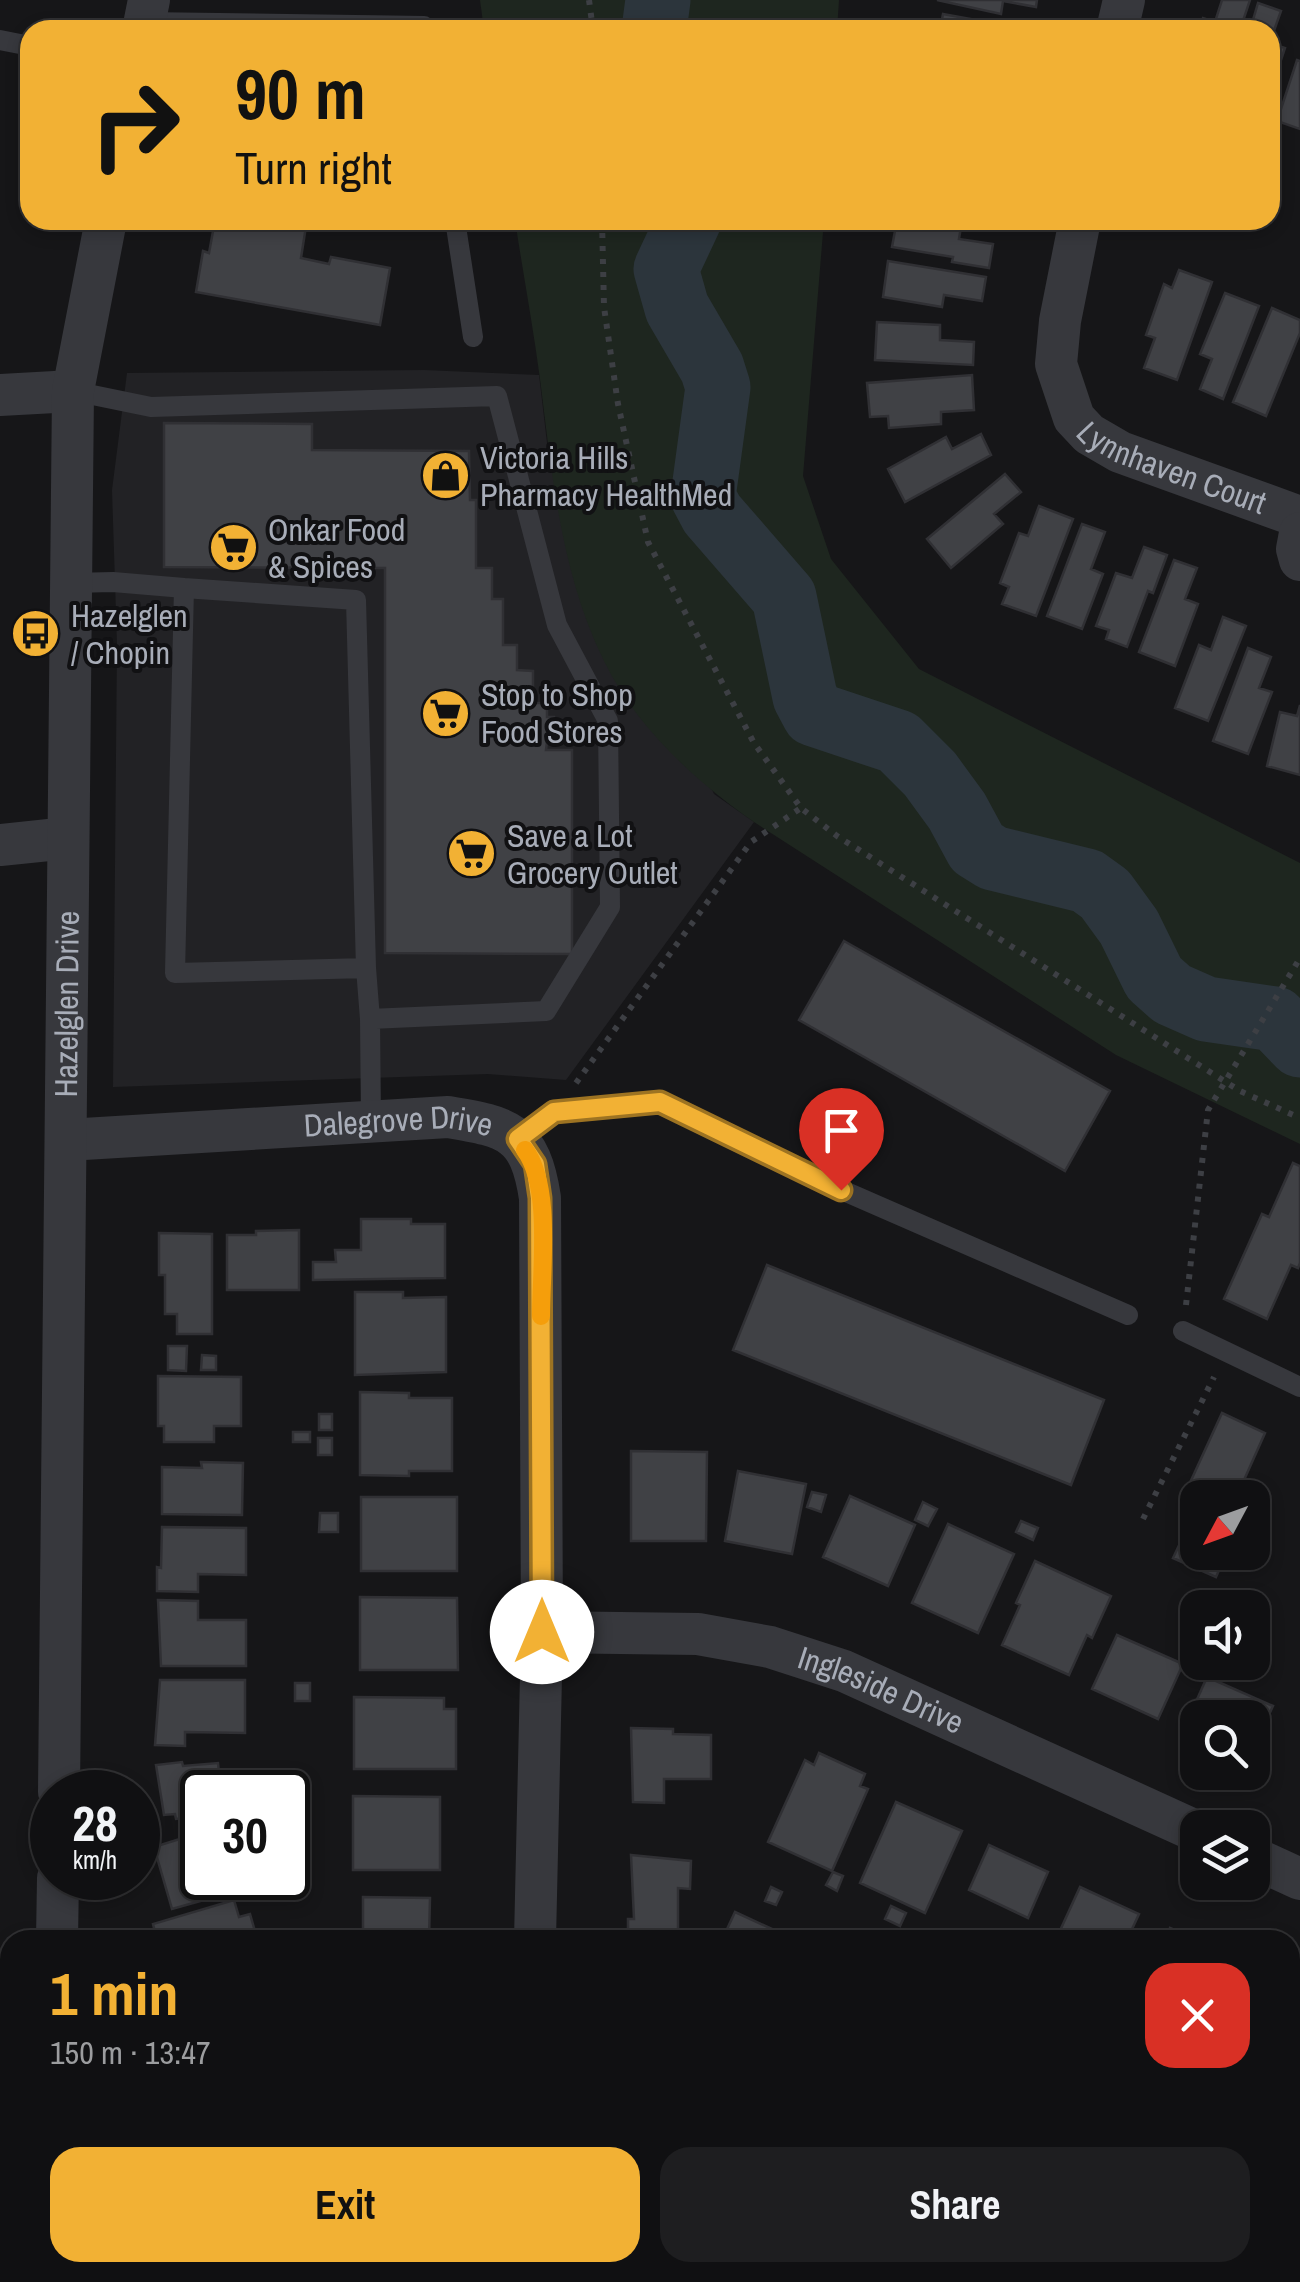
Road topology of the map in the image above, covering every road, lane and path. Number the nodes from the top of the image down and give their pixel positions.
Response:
1 (145, 17) edge
2 (238, 20) edge
3 (104, 230) edge
4 (457, 230) edge
5 (602, 230) edge
6 (1078, 230) edge
7 (473, 336) dead end
8 (74, 391) junction
9 (0, 395) edge
10 (1300, 517) edge
11 (1300, 533) edge
12 (1300, 560) edge
13 (71, 583) junction
14 (184, 588) junction
15 (802, 808) junction
16 (68, 838) junction
17 (0, 845) edge
18 (1300, 958) edge
19 (366, 968) junction
20 (370, 1019) junction
21 (1224, 1080) junction
22 (573, 1087) dead end
23 (1300, 1118) edge
24 (370, 1122) junction
25 (518, 1139) junction
26 (67, 1140) junction
27 (1128, 1314) dead end
28 (1182, 1331) joint
29 (1226, 1352) junction
30 (1300, 1387) edge
31 (1144, 1519) dead end
32 (542, 1632) junction
33 (59, 1770) edge
34 (1180, 1824) edge
35 (1270, 1865) edge
36 (1300, 1878) edge
37 (58, 1900) edge
38 (57, 1930) edge
39 (535, 1930) edge

1 - 2 lane
3 - 8 street, Hazelglen Drive
4 - 7 lane
5 - 15 path
6 - 10 street, Lynnhaven Court
8 - 9 street
8 - 13 street, Hazelglen Drive
8 - 20 lane
11 - 12 street, Lynnhaven Court
13 - 14 lane
13 - 16 street, Hazelglen Drive
14 - 19 lane
14 - 19 lane
15 - 21 path
15 - 22 path
16 - 17 street
16 - 26 street, Hazelglen Drive
18 - 21 path
19 - 20 lane
20 - 24 lane
21 - 23 path
21 - 28 path
24 - 25 street, Dalegrove Drive
24 - 26 street, Dalegrove Drive
25 - 27 lane
25 - 32 street, Dalegrove Drive
26 - 33 street, Hazelglen Drive
28 - 29 lane
29 - 30 lane
29 - 31 path
32 - 34 street, Ingleside Drive
32 - 39 street, Dalegrove Drive
35 - 36 street
37 - 38 street

